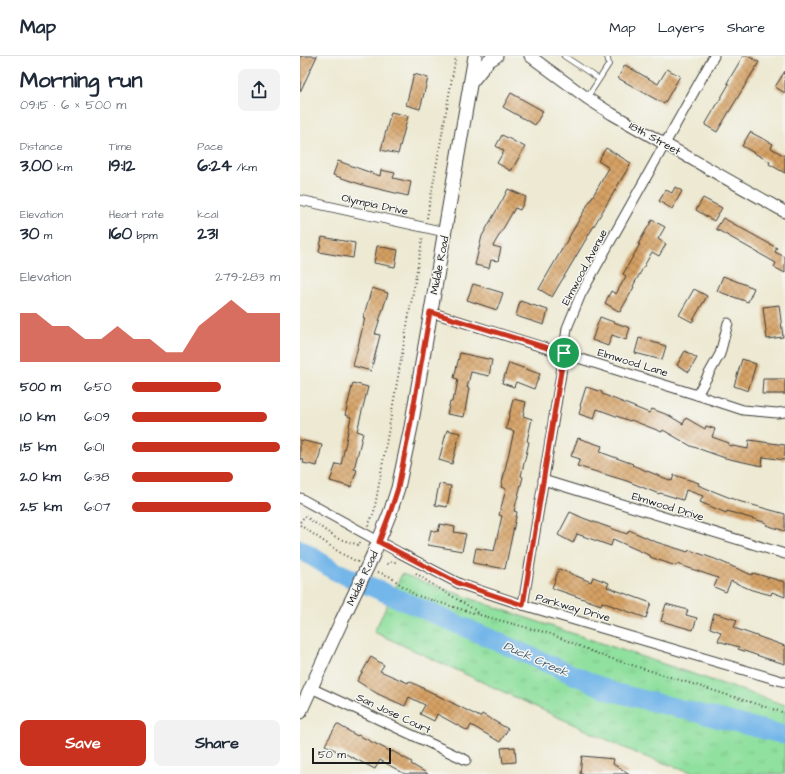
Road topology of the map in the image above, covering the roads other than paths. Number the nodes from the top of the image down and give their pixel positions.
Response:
1 (475, 56) edge
2 (496, 56) edge
3 (530, 56) edge
4 (564, 56) edge
5 (607, 56) edge
6 (714, 56) edge
7 (599, 79) junction
8 (470, 84) junction
9 (587, 98) junction
10 (666, 144) junction
11 (300, 200) edge
12 (785, 212) edge
13 (445, 232) junction
14 (430, 312) junction
15 (728, 323) dead end
16 (564, 353) junction
17 (697, 395) junction
18 (785, 412) edge
19 (543, 480) junction
20 (300, 498) edge
21 (379, 542) junction
22 (785, 554) edge
23 (523, 605) junction
24 (785, 682) edge
25 (312, 688) junction
26 (300, 712) edge
27 (466, 760) dead end

1 - 8 main road, Middle Road
2 - 8 main road, Middle Road
3 - 9 street, 18th Street
4 - 7 lane
5 - 7 lane
6 - 10 street, Elmwood Avenue
7 - 9 lane
8 - 13 main road, Middle Road
9 - 10 street, 18th Street
10 - 12 street, 18th Street
10 - 16 street, Elmwood Avenue
11 - 13 street, Olympia Drive
13 - 14 main road, Middle Road
14 - 16 street, Elmwood Lane
14 - 21 main road, Middle Road
15 - 17 street
16 - 17 street, Elmwood Lane
16 - 19 street, Elmwood Avenue
17 - 18 street, Elmwood Lane
19 - 22 street, Elmwood Drive
19 - 23 street, Elmwood Avenue
20 - 21 street, Parkway Drive
21 - 23 street, Parkway Drive
21 - 25 main road, Middle Road, bridge
23 - 24 street, Parkway Drive
25 - 26 main road, Middle Road
25 - 27 street, San Jose Court

